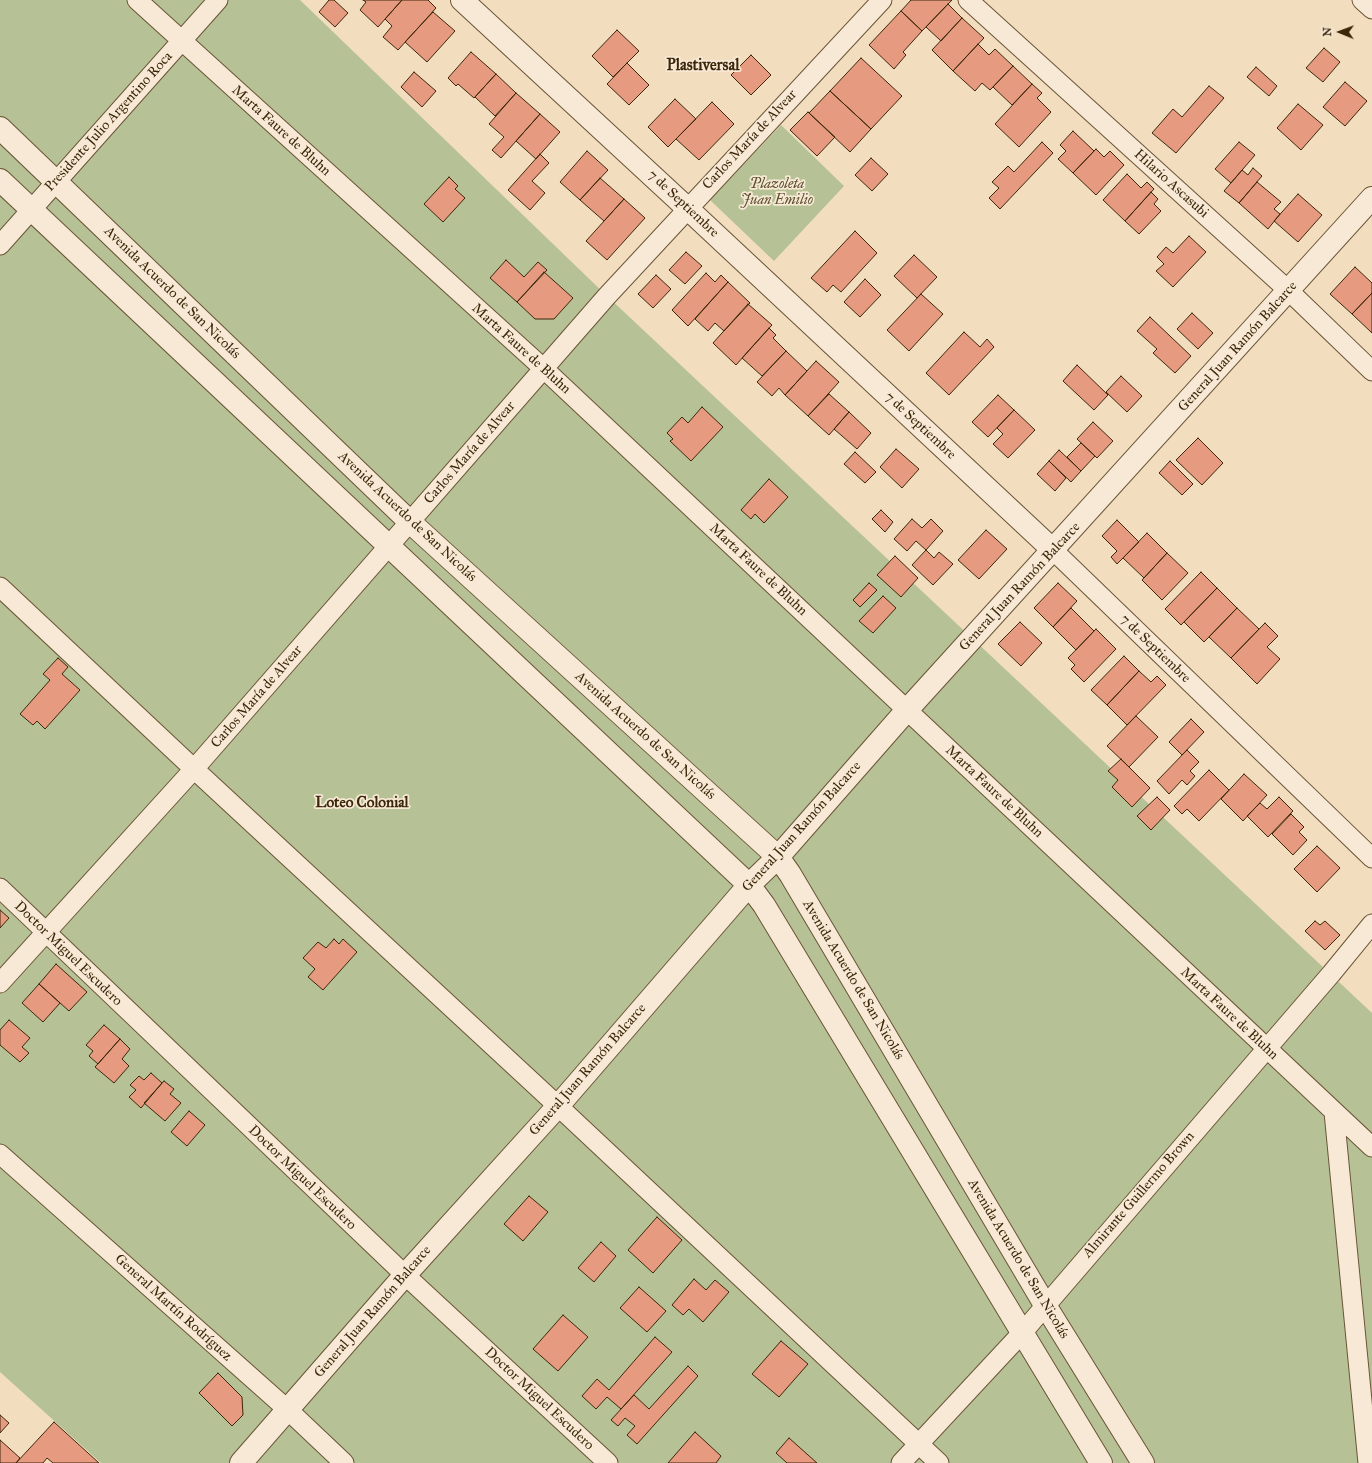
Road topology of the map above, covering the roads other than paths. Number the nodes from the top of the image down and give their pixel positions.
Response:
1 (137, 0) edge
2 (218, 0) edge
3 (462, 0) edge
4 (882, 0) edge
5 (968, 0) edge
6 (1362, 0) edge
7 (1372, 9) edge
8 (181, 41) junction
9 (0, 128) edge
10 (0, 180) edge
11 (56, 182) junction
12 (1372, 198) edge
13 (687, 208) junction
14 (31, 210) junction
15 (0, 245) edge
16 (1289, 291) junction
17 (543, 368) junction
18 (1372, 371) edge
19 (410, 522) junction
20 (388, 547) junction
21 (1053, 550) junction
22 (0, 586) edge
23 (907, 710) junction
24 (194, 769) junction
25 (778, 857) junction
26 (1372, 858) edge
27 (749, 885) junction
28 (0, 888) edge
29 (1372, 924) edge
30 (46, 933) junction
31 (0, 983) edge
32 (1266, 1049) junction
33 (558, 1106) junction
34 (1334, 1112) junction
35 (1372, 1147) edge
36 (0, 1154) edge
37 (405, 1275) junction
38 (1045, 1305) junction
39 (1022, 1333) junction
40 (288, 1410) junction
41 (918, 1444) junction
42 (241, 1463) edge
43 (344, 1463) edge
44 (608, 1463) edge
45 (901, 1463) edge
46 (939, 1463) edge
47 (1101, 1463) edge
48 (1143, 1463) edge
49 (1368, 1463) edge

1 - 8 street, Marta Faure de Bluhn
2 - 8 street, Presidente Julio Argentino Roca
3 - 13 street, 7 de Septiembre
4 - 13 street, Carlos María de Alvear
5 - 16 street, Hilario Ascasubi
6 - 7 street
8 - 11 street, Presidente Julio Argentino Roca
8 - 17 street, Marta Faure de Bluhn
9 - 11 street, Avenida Acuerdo de San Nicolás
10 - 14 street
11 - 14 street, Presidente Julio Argentino Roca
11 - 19 street, Avenida Acuerdo de San Nicolás
12 - 16 street, General Juan Ramón Balcarce
13 - 17 street, Carlos María de Alvear
13 - 21 street, 7 de Septiembre
14 - 15 street, Presidente Julio Argentino Roca
14 - 20 street
16 - 18 street, Hilario Ascasubi
16 - 21 street, General Juan Ramón Balcarce
17 - 19 street, Carlos María de Alvear
17 - 23 street, Marta Faure de Bluhn
19 - 20 street, Carlos María de Alvear
19 - 25 street, Avenida Acuerdo de San Nicolás
20 - 24 street, Carlos María de Alvear
20 - 27 street
21 - 23 street, General Juan Ramón Balcarce
21 - 26 street, 7 de Septiembre
22 - 24 street
23 - 25 street, General Juan Ramón Balcarce
23 - 32 street, Marta Faure de Bluhn
24 - 30 street, Carlos María de Alvear
24 - 33 street
25 - 27 street, General Juan Ramón Balcarce
25 - 38 street, Avenida Acuerdo de San Nicolás
27 - 33 street, General Juan Ramón Balcarce
27 - 39 street
28 - 30 street, Doctor Miguel Escudero
29 - 32 street, Almirante Guillermo Brown
30 - 31 street, Carlos María de Alvear
30 - 37 street, Doctor Miguel Escudero
32 - 34 street, Marta Faure de Bluhn
32 - 38 street, Almirante Guillermo Brown
33 - 37 street, General Juan Ramón Balcarce
33 - 41 street
34 - 35 street, Marta Faure de Bluhn
34 - 49 street
36 - 40 street, General Martín Rodríguez
37 - 40 street, General Juan Ramón Balcarce
37 - 44 street, Doctor Miguel Escudero
38 - 39 street, Almirante Guillermo Brown
38 - 48 street, Avenida Acuerdo de San Nicolás
39 - 41 street, Almirante Guillermo Brown
39 - 47 street
40 - 42 street, General Juan Ramón Balcarce
40 - 43 street, General Martín Rodríguez
41 - 45 street, Almirante Guillermo Brown
41 - 46 street

